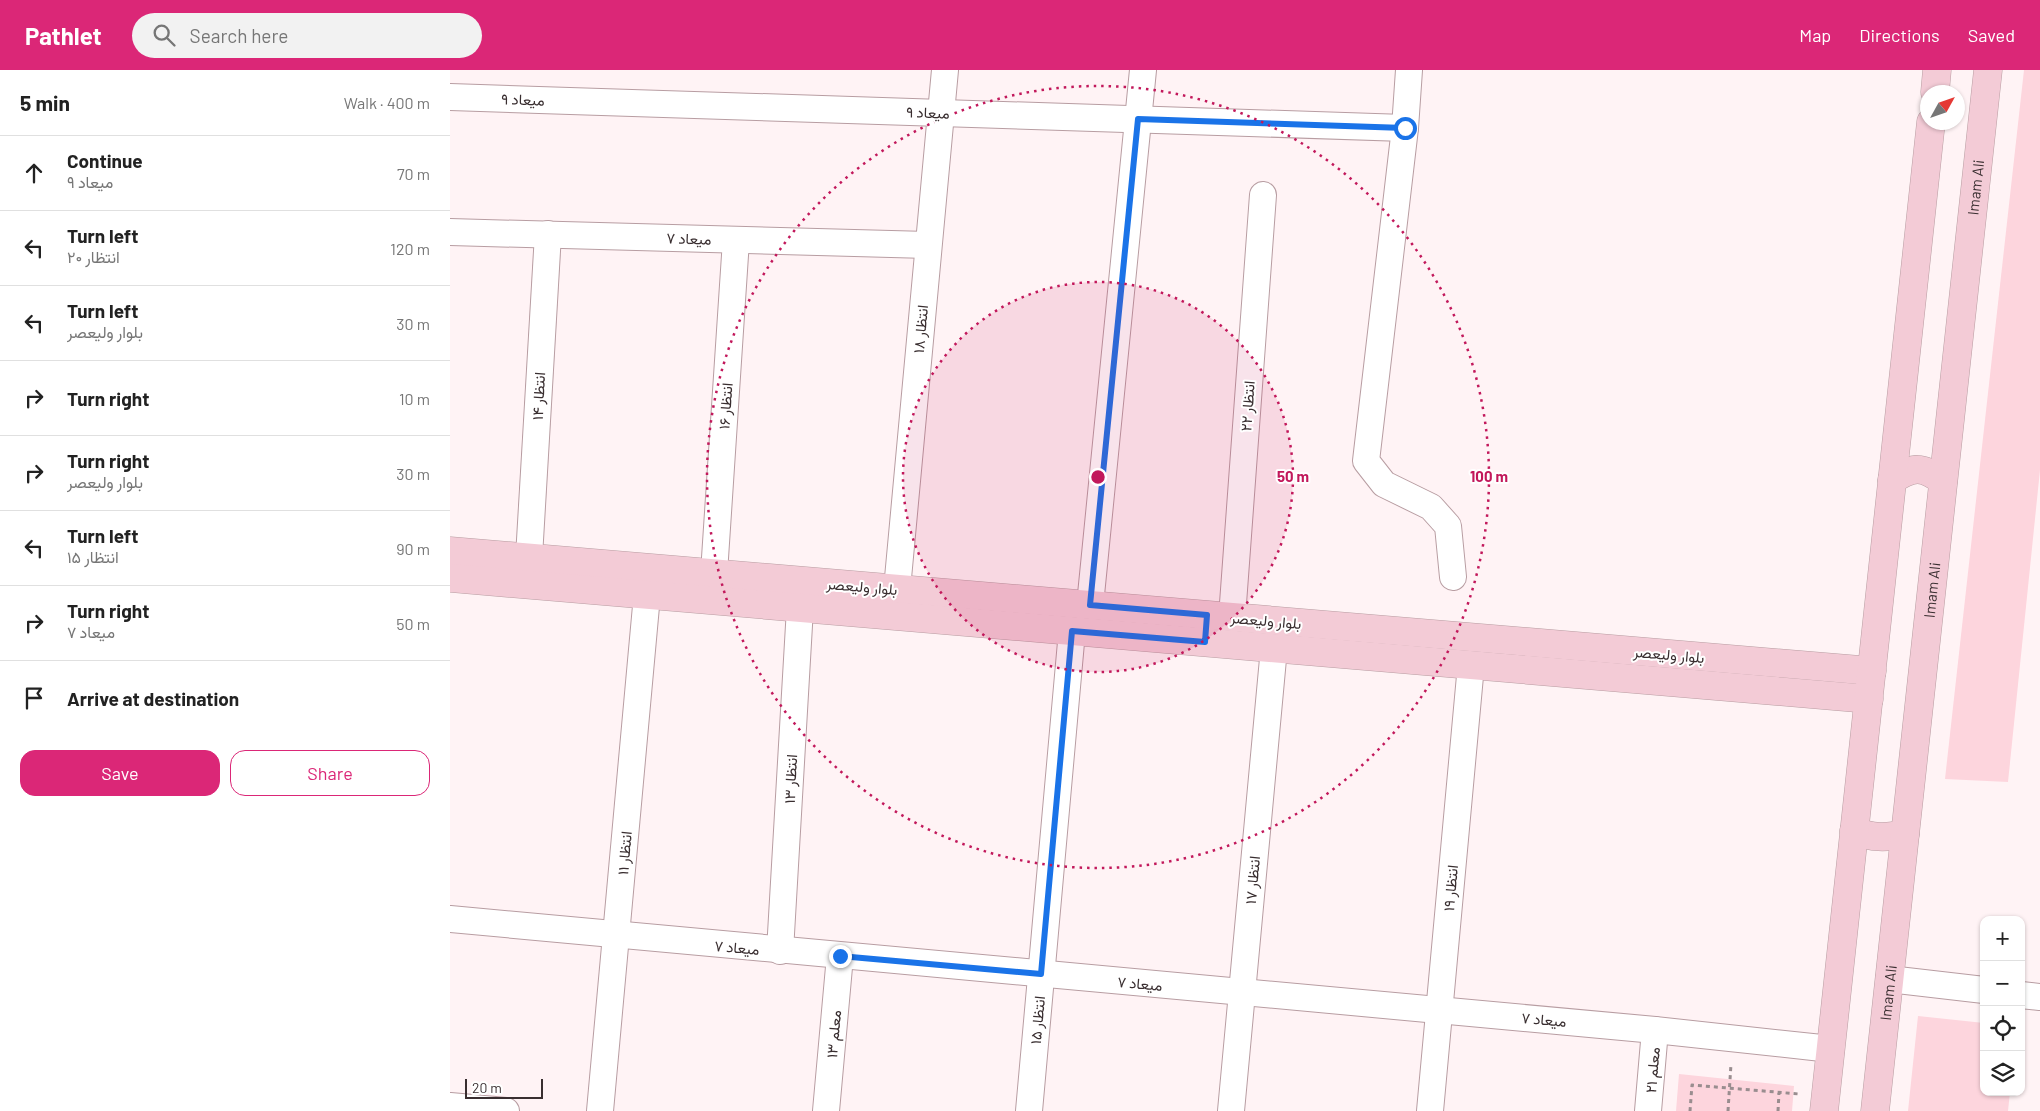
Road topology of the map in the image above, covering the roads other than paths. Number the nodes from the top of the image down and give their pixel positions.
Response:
1 (945, 70) edge
2 (1143, 70) edge
3 (1409, 70) edge
4 (1937, 70) edge
5 (1988, 70) edge
6 (1935, 85) edge
7 (450, 97) edge
8 (941, 113) junction
9 (1138, 119) junction
10 (1405, 128) junction
11 (1930, 130) edge
12 (1263, 195) dead end
13 (450, 232) edge
14 (548, 234) junction
15 (736, 240) junction
16 (928, 245) junction
17 (1892, 480) junction
18 (1943, 481) junction
19 (450, 551) edge
20 (529, 558) junction
21 (714, 573) junction
22 (1453, 577) dead end
23 (450, 578) edge
24 (897, 589) junction
25 (647, 595) junction
26 (1090, 605) junction
27 (800, 608) junction
28 (1220, 616) junction
29 (1072, 631) junction
30 (1205, 642) junction
31 (1274, 648) junction
32 (1471, 665) junction
33 (1816, 667) junction
34 (1872, 671) junction
35 (1812, 694) junction
36 (1869, 699) junction
37 (1854, 831) junction
38 (1905, 834) junction
39 (450, 920) edge
40 (616, 936) junction
41 (780, 951) junction
42 (840, 956) junction
43 (1041, 974) junction
44 (1889, 979) junction
45 (1980, 990) edge
46 (1242, 992) junction
47 (2025, 995) edge
48 (2040, 997) edge
49 (1439, 1010) junction
50 (1655, 1030) junction
51 (1831, 1049) junction
52 (1815, 1103) edge
53 (450, 1106) edge
54 (506, 1111) edge
55 (600, 1111) edge
56 (826, 1111) edge
57 (1029, 1111) edge
58 (1231, 1111) edge
59 (1430, 1111) edge
60 (1648, 1111) edge
61 (1875, 1111) edge

1 - 8 street, انتظار ۱۸
2 - 9 street
3 - 10 street
4 - 6 street
5 - 18 street, Imam Ali
7 - 8 street, میعاد ۹
8 - 9 street, میعاد ۹
8 - 16 street, انتظار ۱۸
9 - 10 street, میعاد ۹
9 - 26 street
10 - 22 street
11 - 17 street
12 - 28 street, انتظار ۲۲
13 - 14 street, میعاد ۷
14 - 15 street, میعاد ۷
14 - 20 street, انتظار ۱۴
15 - 16 street, میعاد ۷
15 - 21 street, انتظار ۱۶
16 - 24 street, انتظار ۱۸
17 - 18 street
17 - 34 street
18 - 38 street, Imam Ali
19 - 20 street, بلوار ولیعصر
20 - 21 street, بلوار ولیعصر
21 - 24 street, بلوار ولیعصر
23 - 25 street, بلوار ولیعصر
24 - 26 street, بلوار ولیعصر
25 - 27 street, بلوار ولیعصر
25 - 40 street, انتظار ۱۱
26 - 28 street, بلوار ولیعصر
27 - 29 street, بلوار ولیعصر
27 - 41 street, انتظار ۱۳
28 - 30 street
28 - 33 street, بلوار ولیعصر
29 - 30 street, بلوار ولیعصر
29 - 43 street, انتظار ۱۵
30 - 31 street, بلوار ولیعصر
31 - 32 street, بلوار ولیعصر
31 - 46 street, انتظار ۱۷
32 - 35 street, بلوار ولیعصر
32 - 49 street, انتظار ۱۹
33 - 34 street, بلوار ولیعصر
33 - 35 street
34 - 36 street
35 - 36 street, بلوار ولیعصر
36 - 37 street
37 - 38 street
37 - 51 street
38 - 44 street, Imam Ali
39 - 40 street, میعاد ۷
40 - 41 street, میعاد ۷
40 - 55 street, انتظار ۱۱
41 - 42 street, میعاد ۷
42 - 43 street, میعاد ۷
42 - 56 street, معلم ۱۳
43 - 46 street, میعاد ۷
43 - 57 street, انتظار ۱۵
44 - 45 street
44 - 61 street, Imam Ali
46 - 49 street, میعاد ۷
46 - 58 street, انتظار ۱۷
47 - 48 street
49 - 50 street, میعاد ۷
49 - 59 street, انتظار ۱۹
50 - 51 street, میعاد ۷
50 - 60 street, معلم ۲۱
51 - 52 street
53 - 54 street

